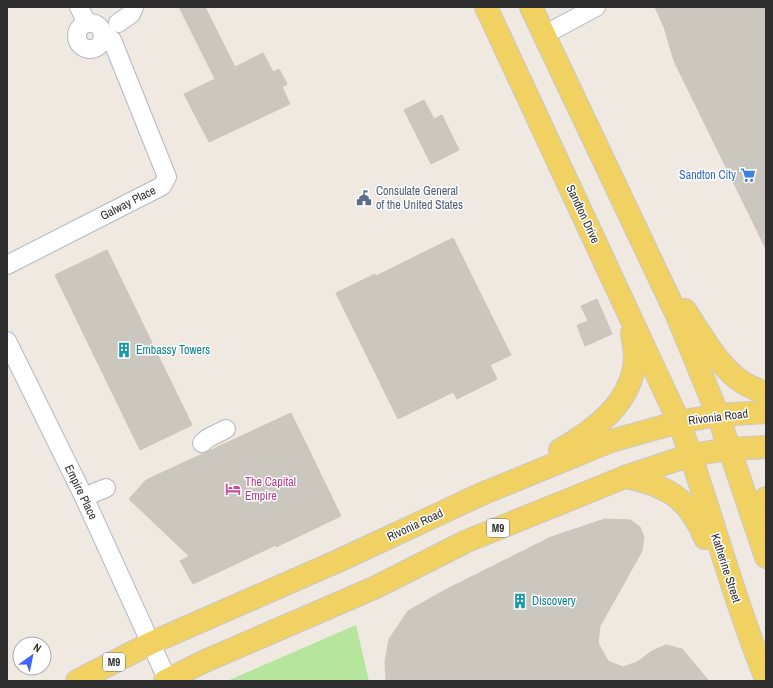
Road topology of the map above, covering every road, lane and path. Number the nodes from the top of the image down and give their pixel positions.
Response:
1 (79, 7) edge
2 (134, 7) edge
3 (486, 7) edge
4 (531, 7) edge
5 (596, 7) edge
6 (118, 23) dead end
7 (544, 35) junction
8 (630, 213) junction
9 (7, 266) edge
10 (615, 284) junction
11 (7, 341) edge
12 (766, 392) edge
13 (766, 412) edge
14 (718, 415) junction
15 (678, 422) junction
16 (226, 429) dead end
17 (202, 443) dead end
18 (766, 447) edge
19 (729, 449) junction
20 (691, 455) junction
21 (625, 477) junction
22 (106, 488) dead end
23 (484, 493) junction
24 (84, 497) junction
25 (766, 498) edge
26 (766, 548) edge
27 (766, 557) edge
28 (151, 643) junction
29 (756, 655) junction
30 (766, 679) edge
31 (77, 681) edge
32 (167, 681) edge

1 - 9 street, Galway Place
2 - 6 street
3 - 10 main road, Sandton Drive
4 - 7 main road
5 - 7 street
7 - 8 main road
8 - 12 main road
8 - 14 main road
10 - 15 main road, Sandton Drive
10 - 23 main road
11 - 24 street, Empire Place
13 - 14 main road, Rivonia Road / M9
14 - 15 main road, Rivonia Road / M9
14 - 19 main road
15 - 20 main road, Katherine Street
15 - 23 main road, Rivonia Road / M9
16 - 17 street
18 - 19 main road, M9
19 - 20 main road, M9
19 - 27 main road
20 - 21 main road, M9
20 - 29 main road, Katherine Street
21 - 29 main road
21 - 32 main road, M9
22 - 24 street
23 - 28 main road, Rivonia Road / M9
24 - 28 street, Empire Place
25 - 26 main road
28 - 31 main road, Rivonia Road / M9
28 - 32 street, Empire Place
29 - 30 main road, Katherine Street

